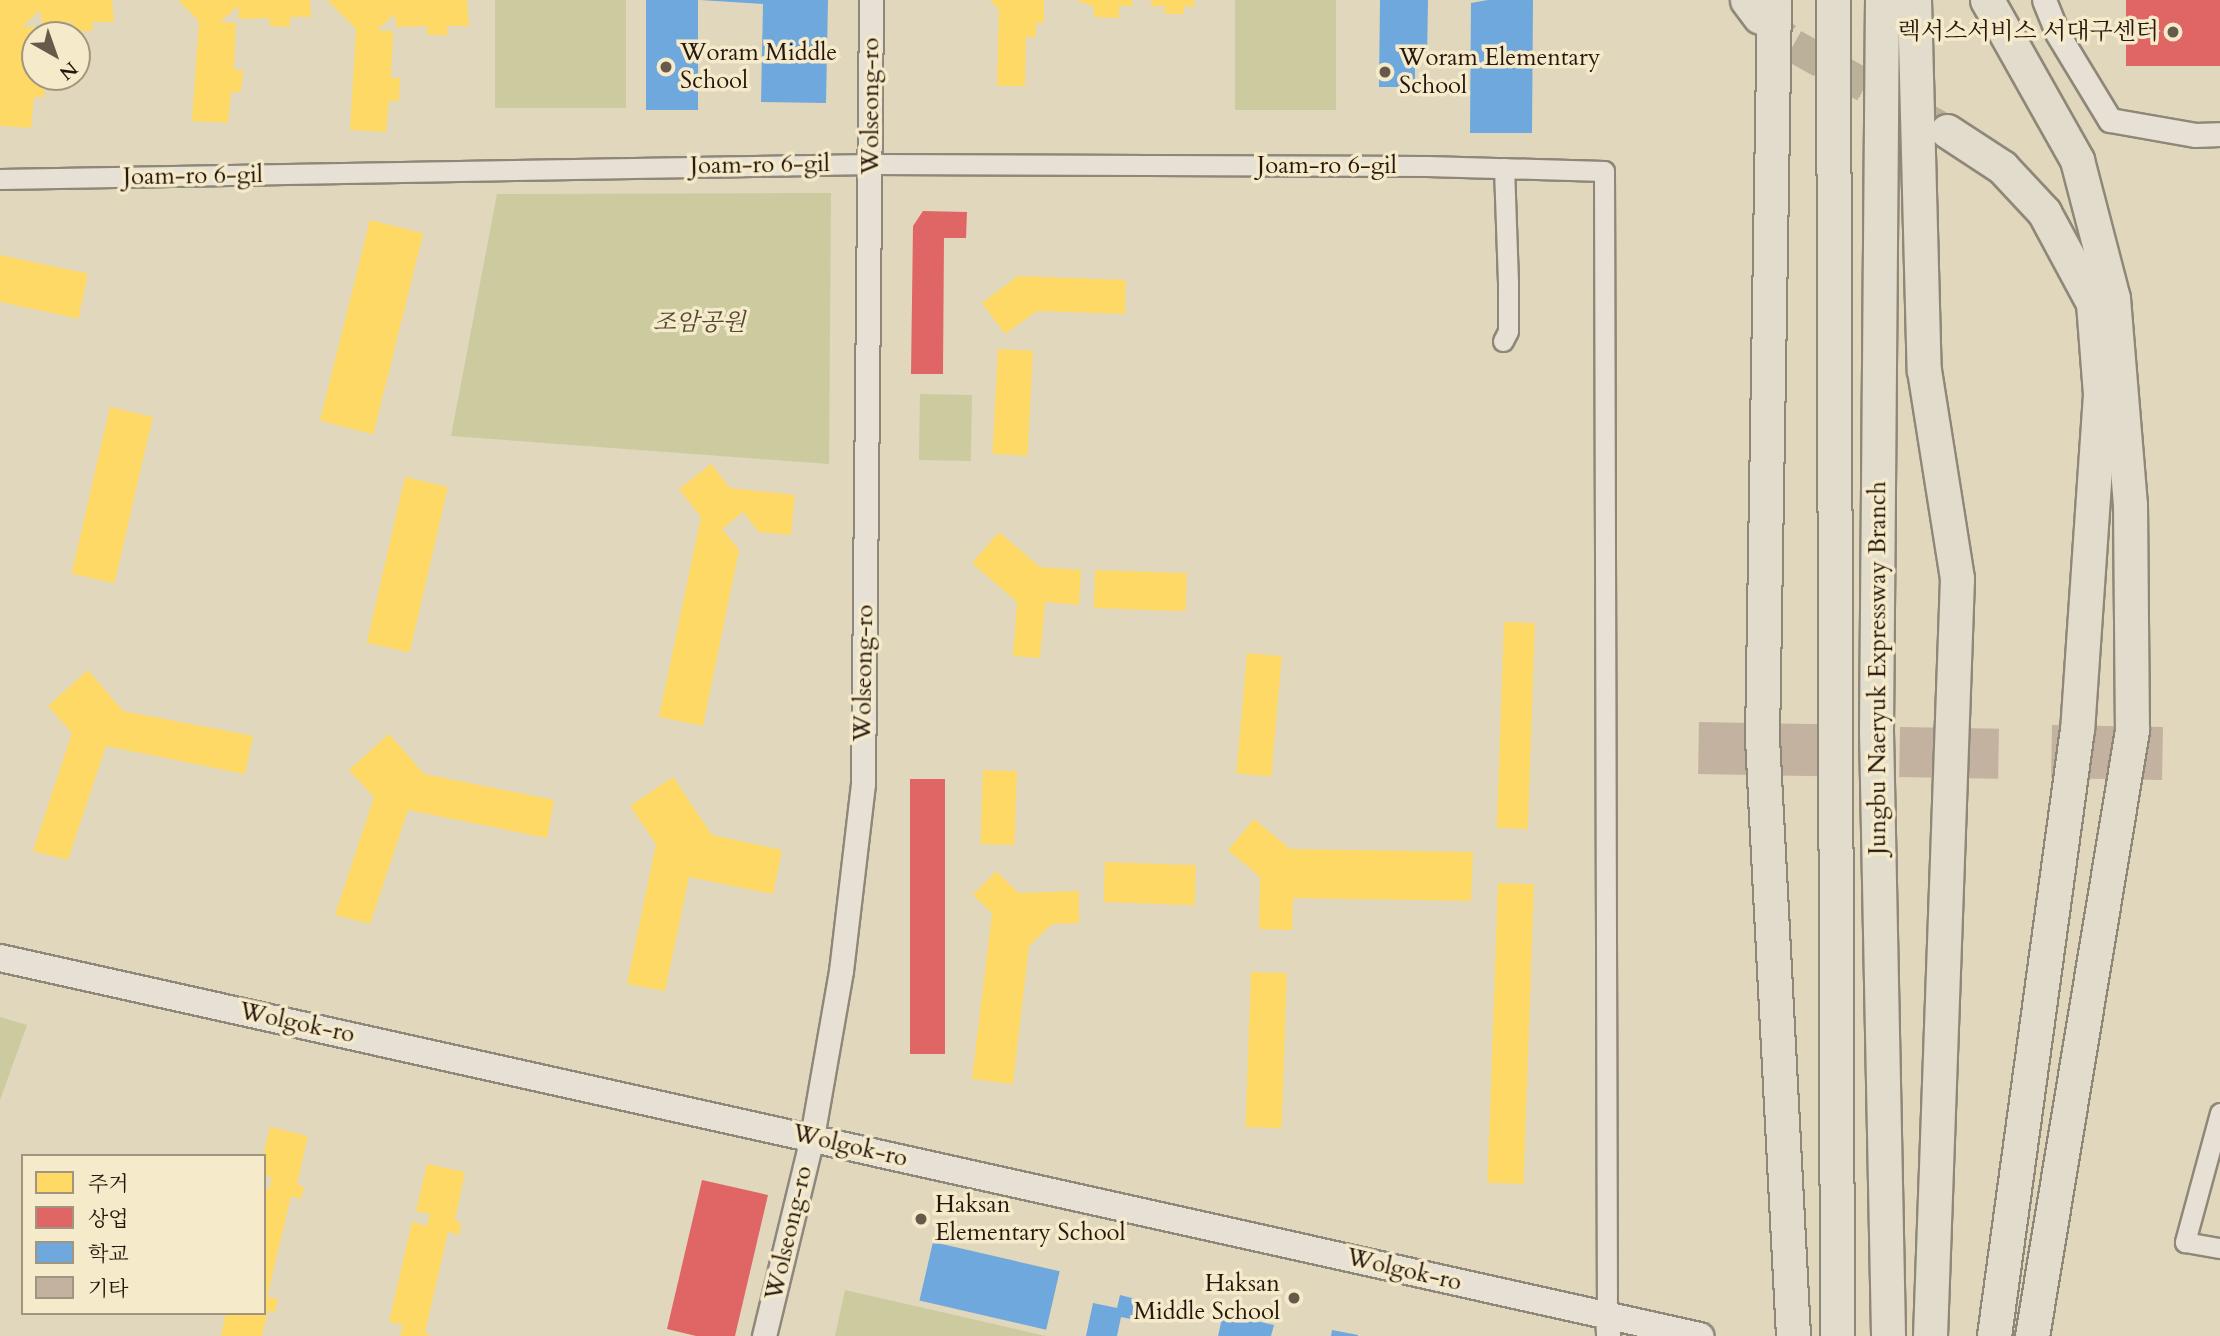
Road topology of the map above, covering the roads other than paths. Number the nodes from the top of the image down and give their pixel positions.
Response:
1 (871, 0) edge
2 (1833, 0) edge
3 (1882, 0) edge
4 (1914, 0) edge
5 (1987, 0) edge
6 (2044, 0) edge
7 (1760, 6) edge
8 (1947, 131) tunnel mouth
9 (2220, 134) edge
10 (872, 164) junction
11 (1504, 168) junction
12 (0, 179) edge
13 (1503, 341) dead end
14 (0, 958) edge
15 (2220, 1113) edge
16 (811, 1137) junction
17 (2220, 1248) edge
18 (1607, 1326) edge
19 (1793, 1328) edge
20 (1837, 1333) edge
21 (764, 1336) edge
22 (1700, 1336) edge
23 (1888, 1336) edge
24 (1930, 1336) edge
25 (1994, 1336) edge
26 (2032, 1336) edge

1 - 10 street, Wolseong-ro
2 - 20 highway, Jungbu Naeryuk Expressway Branch
3 - 23 highway, Jungbu Naeryuk Expressway Branch
4 - 24 highway
5 - 26 highway
6 - 9 street
7 - 19 highway
8 - 25 highway
10 - 11 street, Joam-ro 6-gil
10 - 12 street, Joam-ro 6-gil
10 - 16 street, Wolseong-ro
11 - 13 street
11 - 18 street, Joam-ro 6-gil
14 - 16 main road, Wolgok-ro
15 - 17 street
16 - 18 main road, Wolgok-ro
16 - 21 street, Wolseong-ro
18 - 22 main road, Wolgok-ro

